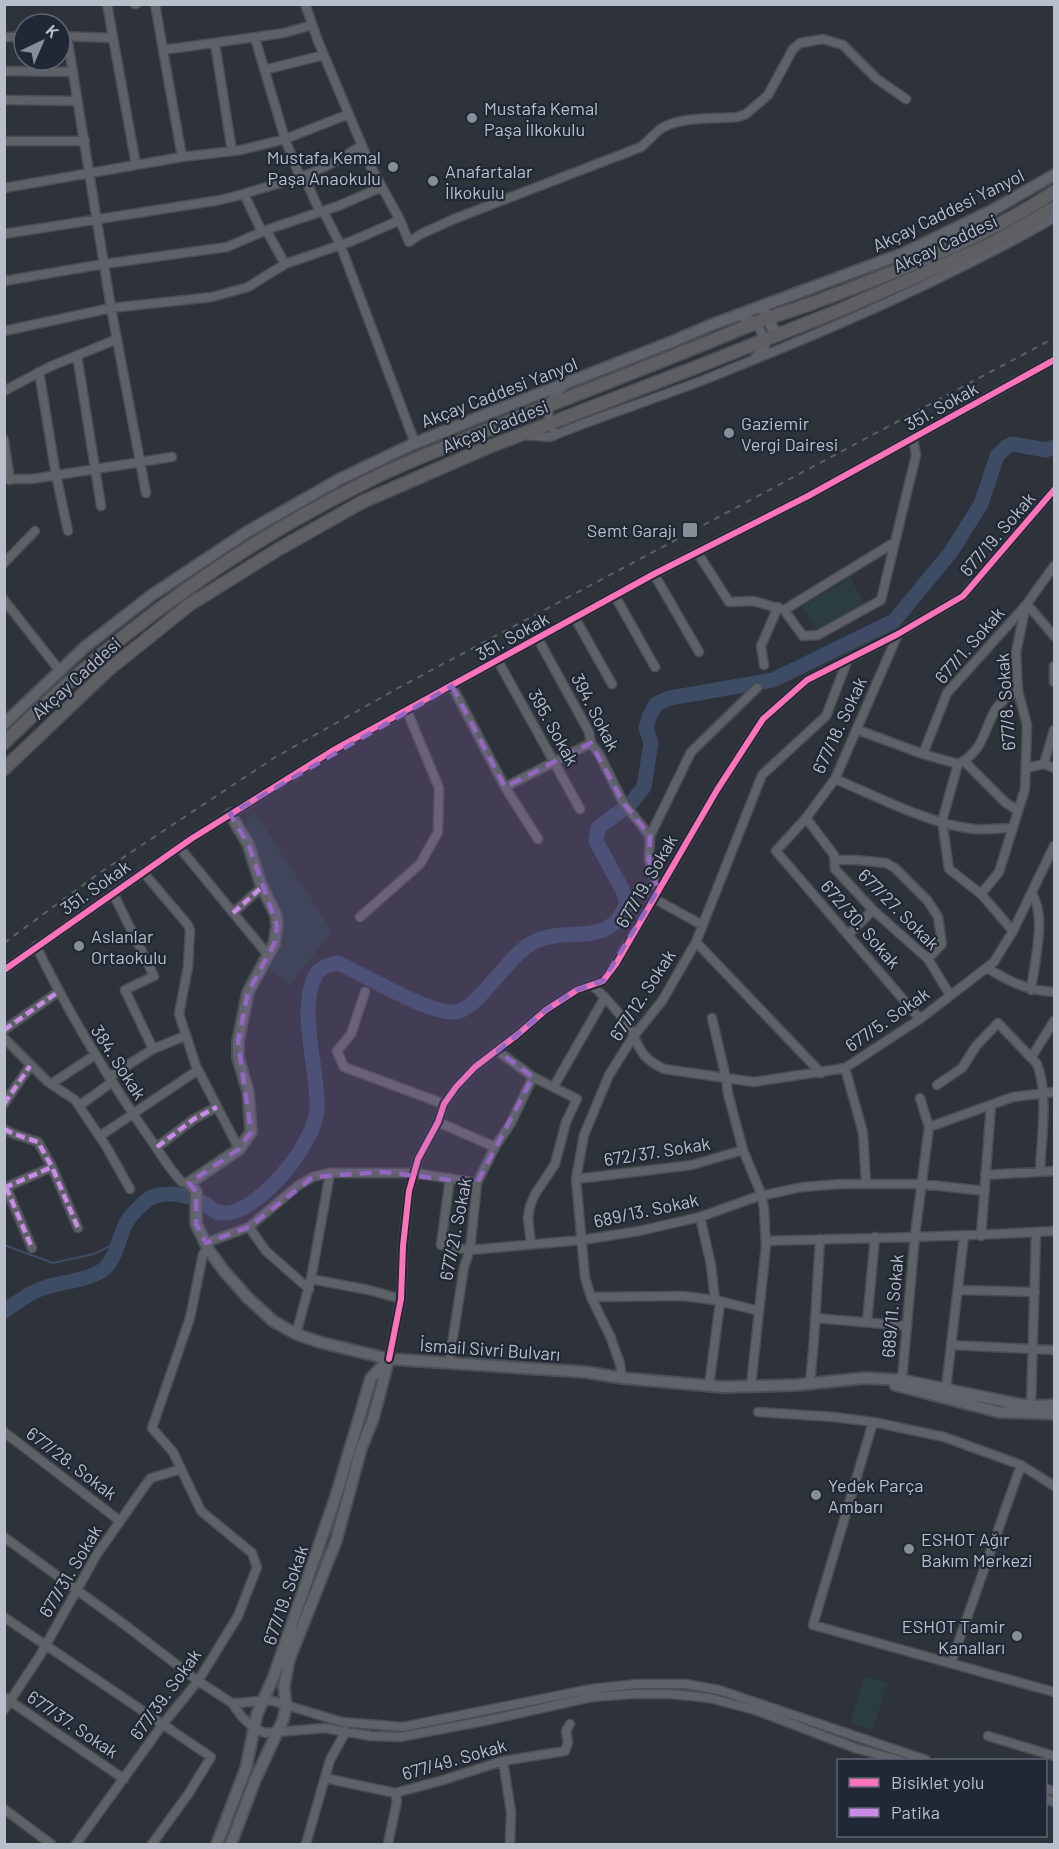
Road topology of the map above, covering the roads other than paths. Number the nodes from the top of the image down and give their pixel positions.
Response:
1 (107, 4) edge
2 (155, 4) edge
3 (305, 4) edge
4 (312, 26) junction
5 (72, 36) edge
6 (113, 38) junction
7 (255, 38) junction
8 (215, 44) junction
9 (164, 50) junction
10 (324, 55) junction
11 (72, 68) edge
12 (264, 70) junction
13 (4, 71) edge
14 (73, 72) junction
15 (906, 99) dead end
16 (4, 100) edge
17 (78, 101) junction
18 (349, 114) junction
19 (285, 139) junction
20 (4, 141) edge
21 (85, 141) junction
22 (362, 145) junction
23 (232, 151) junction
24 (182, 158) junction
25 (136, 165) junction
26 (90, 173) junction
27 (302, 176) junction
28 (1054, 176) edge
29 (382, 187) junction
30 (4, 188) edge
31 (1054, 192) edge
32 (244, 194) junction
33 (1054, 208) edge
34 (322, 211) junction
35 (1054, 218) edge
36 (97, 219) junction
37 (400, 220) junction
38 (264, 231) junction
39 (4, 234) edge
40 (340, 244) junction
41 (104, 264) junction
42 (285, 264) junction
43 (4, 281) edge
44 (111, 308) junction
45 (737, 315) junction
46 (762, 315) junction
47 (4, 331) edge
48 (770, 338) junction
49 (117, 339) junction
50 (77, 356) junction
51 (754, 359) junction
52 (1054, 360) edge
53 (39, 372) junction
54 (567, 383) junction
55 (4, 391) edge
56 (549, 404) junction
57 (549, 423) junction
58 (519, 435) junction
59 (555, 435) junction
60 (913, 439) junction
61 (4, 440) edge
62 (415, 443) junction
63 (172, 457) dead end
64 (141, 461) junction
65 (95, 469) junction
66 (56, 475) junction
67 (7, 479) edge
68 (1054, 490) edge
69 (146, 493) dead end
70 (101, 506) dead end
71 (35, 531) dead end
72 (68, 531) dead end
73 (896, 542) junction
74 (697, 552) junction
75 (4, 563) edge
76 (1054, 566) edge
77 (654, 574) junction
78 (615, 596) junction
79 (4, 600) edge
80 (1027, 605) junction
81 (781, 608) junction
82 (575, 618) junction
83 (898, 634) junction
84 (1054, 636) edge
85 (538, 639) junction
86 (699, 652) dead end
87 (848, 659) junction
88 (498, 661) junction
89 (764, 665) dead end
90 (1054, 666) edge
91 (654, 667) dead end
92 (60, 671) junction
93 (1054, 682) edge
94 (612, 684) dead end
95 (452, 686) junction
96 (758, 688) dead end
97 (1018, 691) junction
98 (407, 711) junction
99 (4, 724) edge
100 (858, 730) junction
101 (1054, 730) edge
102 (4, 743) edge
103 (591, 743) junction
104 (923, 754) junction
105 (555, 762) junction
106 (961, 763) junction
107 (1044, 764) junction
108 (1026, 768) junction
109 (1054, 768) edge
110 (4, 769) edge
111 (835, 779) junction
112 (505, 787) junction
113 (580, 809) dead end
114 (1017, 810) junction
115 (230, 814) junction
116 (806, 818) junction
117 (942, 821) junction
118 (1011, 828) junction
119 (650, 836) junction
120 (537, 839) dead end
121 (1054, 846) edge
122 (179, 847) junction
123 (777, 851) joint
124 (834, 860) junction
125 (1051, 861) edge
126 (142, 872) junction
127 (262, 887) junction
128 (113, 893) junction
129 (656, 894) junction
130 (981, 894) junction
131 (1032, 894) junction
132 (873, 910) junction
133 (233, 913) junction
134 (360, 917) dead end
135 (702, 925) junction
136 (1013, 931) junction
137 (848, 935) junction
138 (696, 942) junction
139 (36, 946) junction
140 (268, 955) junction
141 (928, 959) junction
142 (987, 968) junction
143 (4, 970) edge
144 (592, 985) junction
145 (1031, 990) junction
146 (58, 992) junction
147 (365, 992) dead end
148 (1054, 992) edge
149 (950, 995) junction
150 (604, 997) junction
151 (712, 1018) dead end
152 (920, 1019) junction
153 (1054, 1020) edge
154 (4, 1029) edge
155 (185, 1036) junction
156 (633, 1037) junction
157 (4, 1038) edge
158 (153, 1049) junction
159 (498, 1051) junction
160 (95, 1055) junction
161 (1031, 1058) junction
162 (30, 1066) junction
163 (845, 1068) junction
164 (198, 1070) junction
165 (821, 1073) junction
166 (533, 1077) junction
167 (726, 1078) junction
168 (110, 1080) junction
169 (51, 1084) junction
170 (937, 1085) dead end
171 (554, 1086) junction
172 (1054, 1092) edge
173 (1043, 1093) junction
174 (920, 1098) dead end
175 (4, 1104) edge
176 (444, 1104) junction
177 (991, 1105) junction
178 (79, 1106) junction
179 (217, 1107) junction
180 (132, 1113) junction
181 (438, 1122) junction
182 (929, 1127) junction
183 (4, 1129) edge
184 (100, 1136) junction
185 (157, 1147) junction
186 (495, 1147) junction
187 (239, 1149) junction
188 (743, 1150) junction
189 (52, 1167) junction
190 (1054, 1171) edge
191 (1040, 1172) junction
192 (330, 1173) junction
193 (414, 1173) junction
194 (985, 1175) junction
195 (450, 1178) junction
196 (576, 1179) junction
197 (477, 1183) junction
198 (866, 1184) junction
199 (922, 1184) junction
200 (192, 1187) junction
201 (5, 1188) edge
202 (130, 1190) dead end
203 (985, 1191) junction
204 (762, 1196) junction
205 (700, 1217) junction
206 (249, 1227) junction
207 (78, 1228) dead end
208 (1054, 1231) edge
209 (1036, 1232) junction
210 (915, 1235) junction
211 (964, 1236) junction
212 (981, 1236) junction
213 (875, 1237) junction
214 (820, 1239) junction
215 (582, 1240) junction
216 (766, 1241) junction
217 (531, 1244) junction
218 (207, 1246) junction
219 (32, 1248) dead end
220 (470, 1250) junction
221 (311, 1279) junction
222 (309, 1289) junction
223 (958, 1290) junction
224 (1035, 1292) junction
225 (591, 1298) junction
226 (401, 1299) junction
227 (718, 1302) junction
228 (759, 1311) junction
229 (815, 1318) junction
230 (867, 1322) junction
231 (907, 1326) junction
232 (296, 1334) junction
233 (951, 1345) junction
234 (1033, 1349) junction
235 (1054, 1350) edge
236 (389, 1359) junction
237 (449, 1363) junction
238 (622, 1378) junction
239 (866, 1378) junction
240 (902, 1380) junction
241 (810, 1383) junction
242 (709, 1386) junction
243 (751, 1386) junction
244 (946, 1388) junction
245 (1054, 1405) edge
246 (1031, 1406) junction
247 (758, 1412) dead end
248 (1054, 1414) edge
249 (873, 1422) junction
250 (4, 1432) edge
251 (1022, 1465) junction
252 (182, 1469) junction
253 (1054, 1486) edge
254 (120, 1521) junction
255 (4, 1538) edge
256 (75, 1590) junction
257 (4, 1617) edge
258 (45, 1644) junction
259 (951, 1663) junction
260 (198, 1681) junction
261 (1054, 1692) edge
262 (7, 1699) edge
263 (263, 1700) junction
264 (232, 1703) junction
265 (286, 1707) junction
266 (4, 1710) edge
267 (163, 1724) junction
268 (570, 1724) dead end
269 (255, 1729) junction
270 (346, 1731) junction
271 (277, 1734) junction
272 (988, 1736) dead end
273 (1054, 1756) edge
274 (891, 1759) edge
275 (920, 1759) edge
276 (503, 1761) junction
277 (325, 1778) junction
278 (124, 1779) junction
279 (395, 1793) junction
280 (4, 1809) edge
281 (51, 1845) edge
282 (76, 1845) edge
283 (152, 1845) edge
284 (217, 1845) edge
285 (231, 1845) edge
286 (306, 1845) edge
287 (388, 1845) edge
288 (510, 1845) edge

1 - 6 street
2 - 9 street
3 - 4 street
4 - 7 street
4 - 10 street
5 - 6 street
6 - 25 street
7 - 8 street
7 - 12 street
8 - 9 street
8 - 23 street
9 - 24 street
10 - 12 street
10 - 18 street
11 - 14 street
12 - 19 street
13 - 14 street
14 - 17 street
15 - 37 street
16 - 17 street
17 - 21 street
18 - 19 street
18 - 22 street
19 - 23 street
19 - 27 street
20 - 21 street
21 - 26 street
22 - 27 street
22 - 29 street
23 - 24 street
24 - 25 street
25 - 26 street
26 - 30 street
26 - 36 street
27 - 32 street
27 - 34 street
28 - 46 main road, Akçay Caddesi Yanyol
29 - 34 street
29 - 37 street
31 - 46 highway, Akçay Caddesi
32 - 36 street
32 - 38 street
33 - 48 highway, Akçay Caddesi
34 - 38 street
34 - 40 street
35 - 51 street
36 - 39 street
36 - 41 street
37 - 40 street
38 - 41 street
38 - 42 street
40 - 42 street
40 - 62 street
41 - 43 street
41 - 44 street
42 - 44 street
44 - 47 street
44 - 49 street
45 - 46 main road, Akçay Caddesi Yanyol
45 - 46 street
45 - 54 main road, Akçay Caddesi Yanyol
46 - 48 main road
46 - 56 highway, Akçay Caddesi
48 - 51 street
48 - 57 highway, Akçay Caddesi
49 - 50 street
49 - 64 street
50 - 53 street
50 - 65 street
51 - 59 street
52 - 60 street, 351. Sokak
53 - 55 street
53 - 66 street
54 - 56 street
54 - 62 main road, Akçay Caddesi Yanyol
56 - 57 street
56 - 102 highway, Akçay Caddesi
57 - 58 highway, Akçay Caddesi
57 - 59 street
58 - 59 street
58 - 110 highway, Akçay Caddesi
60 - 73 street
60 - 74 street, 351. Sokak
61 - 67 street
62 - 92 main road, Akçay Caddesi Yanyol
63 - 64 street
64 - 65 street
64 - 69 street
65 - 66 street
65 - 70 street
66 - 67 street
66 - 72 street
68 - 83 street, 677/19. Sokak
71 - 75 street
73 - 81 street
73 - 81 street
74 - 77 street, 351. Sokak
74 - 81 street
76 - 80 street, 677/1. Sokak
77 - 78 street, 351. Sokak
77 - 86 street
78 - 82 street, 351. Sokak
78 - 91 street
79 - 92 street
80 - 84 street
80 - 97 street, 677/8. Sokak
80 - 104 street, 677/1. Sokak
81 - 89 street
82 - 85 street, 351. Sokak
82 - 94 street
83 - 87 street, 677/19. Sokak
83 - 100 street, 677/18. Sokak
85 - 88 street, 351. Sokak
85 - 103 street, 394. Sokak
87 - 129 street, 677/19. Sokak
87 - 135 street, 677/12. Sokak
88 - 95 street, 351. Sokak
88 - 105 street, 395. Sokak
90 - 93 street
92 - 99 main road, Akçay Caddesi Yanyol
95 - 98 street, 351. Sokak
95 - 112 street
96 - 119 street
97 - 106 street
97 - 108 street, 677/8. Sokak
98 - 115 street, 351. Sokak
98 - 134 street
100 - 104 street
100 - 111 street, 677/18. Sokak
101 - 107 street
103 - 105 street
103 - 119 street, 394. Sokak
104 - 106 street
105 - 112 street
105 - 113 street, 395. Sokak
106 - 114 street
106 - 117 street
107 - 108 street
107 - 109 street
108 - 114 street, 677/8. Sokak
111 - 116 street, 677/18. Sokak
111 - 117 street
112 - 120 street
114 - 118 street, 677/8. Sokak
115 - 122 street, 351. Sokak
115 - 127 main road
116 - 123 street, 677/18. Sokak
116 - 124 street, 677/27. Sokak
117 - 118 street
117 - 130 street
118 - 130 street, 677/8. Sokak
119 - 129 street
121 - 125 street, 677/5. Sokak
122 - 126 street, 351. Sokak
122 - 133 street
123 - 137 street, 672/30. Sokak
124 - 132 street, 677/27. Sokak
124 - 141 street
125 - 131 street, 677/5. Sokak
126 - 128 street, 351. Sokak
126 - 155 street
127 - 133 street
127 - 140 main road
128 - 139 street, 351. Sokak
128 - 158 street
129 - 135 street
129 - 144 street, 677/19. Sokak
130 - 136 street
131 - 136 street, 677/5. Sokak
131 - 145 street
132 - 137 street
132 - 141 street, 677/27. Sokak
133 - 140 street
135 - 138 street, 677/12. Sokak
136 - 142 street, 677/5. Sokak
137 - 152 street, 672/30. Sokak
138 - 156 street, 677/12. Sokak
138 - 165 street
139 - 143 street, 351. Sokak
139 - 146 street, 384. Sokak
140 - 187 main road
141 - 149 street, 677/27. Sokak
142 - 145 street
142 - 149 street, 677/5. Sokak
144 - 150 street, 677/5. Sokak
144 - 159 street, 677/19. Sokak
145 - 148 street
146 - 154 street
146 - 160 street, 384. Sokak
147 - 176 street
149 - 152 street, 677/5. Sokak
150 - 156 street, 677/5. Sokak
150 - 171 street
151 - 167 street
152 - 163 street, 677/5. Sokak
153 - 161 street
155 - 158 street
155 - 164 street
156 - 167 street, 677/5. Sokak
156 - 196 street, 677/12. Sokak
157 - 162 street
158 - 168 street
159 - 166 street
159 - 176 street, 677/19. Sokak
160 - 168 street, 384. Sokak
160 - 169 street
161 - 170 street
161 - 173 street
162 - 169 street
162 - 175 street
163 - 165 street, 677/5. Sokak
163 - 198 street
164 - 179 street
164 - 180 street
165 - 167 street, 677/5. Sokak
166 - 171 street
166 - 186 street, 677/21. Sokak
167 - 188 street
168 - 178 street
168 - 180 street, 384. Sokak
169 - 178 street
171 - 217 street
172 - 173 street
173 - 177 street
173 - 191 street
174 - 182 street
176 - 181 street, 677/19. Sokak
177 - 182 street
177 - 194 street
178 - 184 street
179 - 185 street
179 - 187 street
180 - 184 street
180 - 185 street, 384. Sokak
181 - 186 street
181 - 193 street, 677/19. Sokak
182 - 199 street, 689/11. Sokak
183 - 189 street
184 - 202 street
185 - 200 street, 384. Sokak
186 - 197 street, 677/21. Sokak
187 - 200 main road
188 - 196 street, 672/37. Sokak
188 - 204 street
189 - 201 street
189 - 207 street
190 - 191 street
191 - 194 street
192 - 193 street
192 - 206 street
192 - 221 street
193 - 195 street
193 - 226 street, 677/19. Sokak
194 - 203 street
195 - 197 street
195 - 220 street, 689/13. Sokak
196 - 215 street, 677/12. Sokak
197 - 220 street, 677/21. Sokak
198 - 199 street, 689/13. Sokak
198 - 204 street, 689/13. Sokak
199 - 203 street, 689/13. Sokak
199 - 210 street, 689/11. Sokak
200 - 218 main road, İsmail Sivri Bulvarı
201 - 219 street
203 - 212 street
204 - 205 street, 689/13. Sokak
204 - 216 street
205 - 215 street, 689/13. Sokak
205 - 227 street
206 - 218 street
206 - 222 street
208 - 209 street
209 - 212 street
209 - 224 street
210 - 211 street
210 - 213 street
210 - 231 street, 689/11. Sokak
211 - 212 street
211 - 223 street
213 - 214 street
213 - 230 street
214 - 216 street
214 - 229 street
215 - 217 street, 689/13. Sokak
215 - 225 street, 677/12. Sokak
216 - 228 street
217 - 220 street, 689/13. Sokak
218 - 232 main road, İsmail Sivri Bulvarı
218 - 252 street
220 - 237 street, 677/21. Sokak
221 - 222 street
221 - 226 street
222 - 232 street
223 - 224 street
223 - 233 street
224 - 234 street
225 - 227 street
225 - 238 street, 677/12. Sokak
226 - 236 street, 677/19. Sokak
227 - 228 street
227 - 242 street
228 - 243 street
229 - 230 street
229 - 241 street
230 - 231 street
231 - 240 street, 689/11. Sokak
232 - 236 main road, İsmail Sivri Bulvarı
233 - 234 street
233 - 244 street
234 - 235 street
234 - 246 street
236 - 237 main road, İsmail Sivri Bulvarı
236 - 263 main road, 677/19. Sokak
236 - 265 main road, 677/19. Sokak
237 - 238 main road, İsmail Sivri Bulvarı
238 - 242 main road, İsmail Sivri Bulvarı
239 - 240 main road, İsmail Sivri Bulvarı
239 - 241 main road, İsmail Sivri Bulvarı
239 - 248 main road, İsmail Sivri Bulvarı
240 - 244 main road, İsmail Sivri Bulvarı
241 - 243 main road, İsmail Sivri Bulvarı
242 - 243 main road, İsmail Sivri Bulvarı
244 - 246 main road, İsmail Sivri Bulvarı
245 - 246 main road, İsmail Sivri Bulvarı
247 - 249 street
249 - 251 street
249 - 259 street
250 - 254 street, 677/28. Sokak
251 - 253 street
251 - 259 street
252 - 254 street, 677/31. Sokak
252 - 260 street, 677/39. Sokak
254 - 256 street, 677/31. Sokak
255 - 256 street
256 - 258 street, 677/31. Sokak
256 - 260 street
257 - 258 street
258 - 262 street, 677/31. Sokak
258 - 267 street
259 - 261 street
260 - 264 street
260 - 267 street, 677/39. Sokak
262 - 266 street, 677/31. Sokak
262 - 278 street, 677/37. Sokak
263 - 264 street
263 - 265 street
263 - 269 main road, 677/19. Sokak
264 - 269 street
265 - 271 main road, 677/19. Sokak
265 - 275 street
267 - 278 street, 677/39. Sokak
267 - 283 street
268 - 276 street, 677/49. Sokak
269 - 271 street
269 - 284 main road, 677/19. Sokak
270 - 271 street
270 - 274 street
270 - 277 street
271 - 285 main road, 677/19. Sokak
272 - 273 street
276 - 279 street, 677/49. Sokak
276 - 288 street
277 - 279 street, 677/49. Sokak
277 - 286 street
278 - 282 street, 677/39. Sokak
279 - 287 street
280 - 281 street

